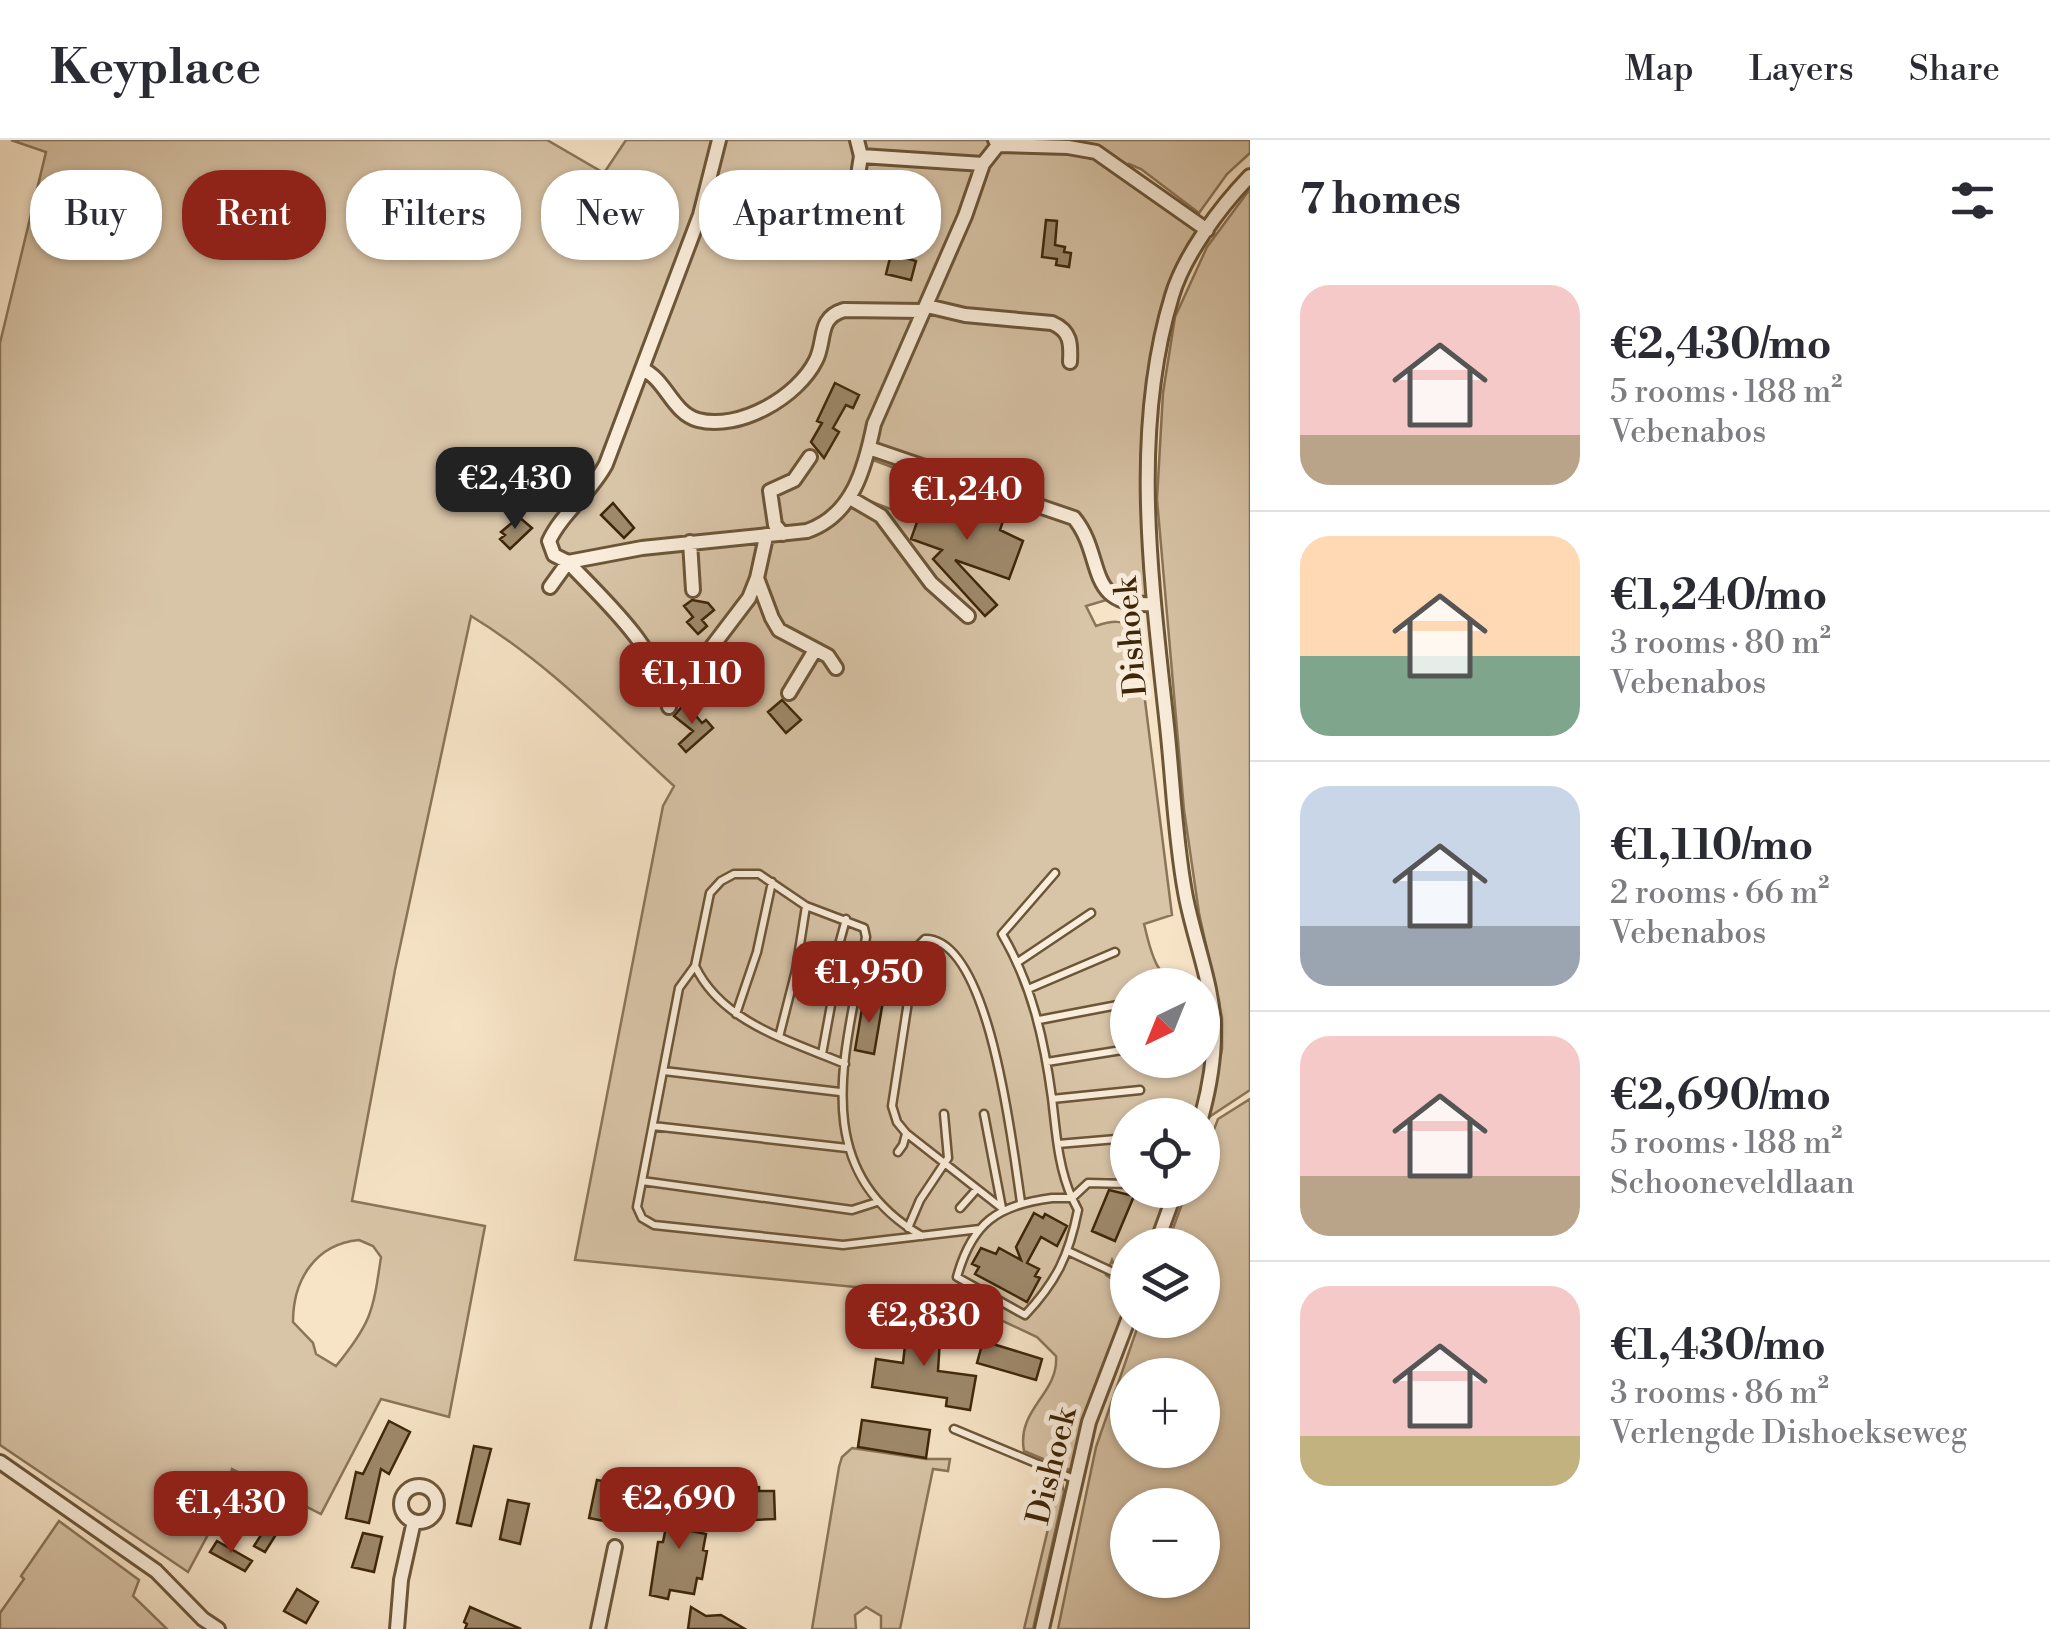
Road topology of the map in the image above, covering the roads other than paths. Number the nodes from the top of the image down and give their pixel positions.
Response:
1 (718, 140) edge
2 (857, 140) edge
3 (996, 143) edge
4 (861, 156) junction
5 (983, 164) junction
6 (859, 170) edge
7 (1250, 176) edge
8 (1207, 230) junction
9 (925, 308) junction
10 (1070, 362) dead end
11 (642, 369) junction
12 (869, 448) junction
13 (810, 457) dead end
14 (850, 498) junction
15 (783, 534) junction
16 (766, 536) junction
17 (690, 542) junction
18 (568, 562) junction
19 (757, 578) junction
20 (550, 587) dead end
21 (693, 590) dead end
22 (1154, 604) junction
23 (968, 616) dead end
24 (815, 650) junction
25 (836, 668) dead end
26 (728, 674) dead end
27 (789, 693) dead end
28 (669, 707) dead end
29 (1055, 873) dead end
30 (772, 882) junction
31 (806, 906) junction
32 (1091, 912) dead end
33 (846, 919) junction
34 (1114, 952) dead end
35 (1018, 962) junction
36 (695, 966) junction
37 (831, 974) dead end
38 (1028, 989) junction
39 (830, 1006) dead end
40 (1110, 1006) edge
41 (736, 1014) junction
42 (1039, 1020) junction
43 (779, 1037) junction
44 (1110, 1052) edge
45 (822, 1054) junction
46 (1047, 1062) junction
47 (844, 1064) junction
48 (664, 1071) junction
49 (1140, 1090) dead end
50 (840, 1092) junction
51 (1206, 1098) edge
52 (1052, 1099) junction
53 (944, 1114) dead end
54 (984, 1114) dead end
55 (653, 1126) junction
56 (906, 1132) junction
57 (1110, 1140) edge
58 (1058, 1144) junction
59 (847, 1148) junction
60 (898, 1152) dead end
61 (945, 1165) junction
62 (642, 1181) junction
63 (1110, 1184) edge
64 (976, 1190) junction
65 (1072, 1198) junction
66 (877, 1202) junction
67 (1021, 1202) junction
68 (960, 1208) dead end
69 (1003, 1209) junction
70 (908, 1228) junction
71 (980, 1229) junction
72 (922, 1236) junction
73 (1070, 1252) junction
74 (1110, 1271) edge
75 (1121, 1338) edge
76 (954, 1428) dead end
77 (0, 1462) edge
78 (1074, 1479) junction
79 (414, 1522) dead end
80 (614, 1547) dead end
81 (218, 1629) edge
82 (396, 1629) edge
83 (598, 1629) edge
84 (1042, 1629) edge

1 - 11 street
2 - 4 street
3 - 5 street
3 - 8 street
4 - 5 street
4 - 6 street
5 - 9 street
7 - 8 street, Dishoek
8 - 22 street, Dishoek
9 - 10 street
9 - 11 street
9 - 12 street
11 - 18 street
12 - 14 street
12 - 22 street
13 - 15 street
14 - 15 street
14 - 23 street
15 - 16 street
16 - 17 street
16 - 19 street
17 - 18 street
17 - 21 street
18 - 20 street
18 - 28 street
19 - 24 street
19 - 26 street
22 - 51 street, Dishoek
24 - 25 street
24 - 27 street
29 - 35 lane
30 - 31 lane
30 - 36 lane
30 - 41 lane
31 - 33 lane
31 - 43 lane
32 - 35 lane
33 - 37 lane
33 - 47 lane
34 - 38 lane
35 - 38 lane
36 - 41 lane
36 - 48 lane
38 - 42 lane
39 - 45 lane
40 - 42 lane
41 - 43 lane
42 - 46 lane
43 - 45 lane
44 - 46 lane
45 - 47 lane
46 - 52 lane
47 - 50 lane
48 - 50 lane
48 - 55 lane
49 - 52 lane
50 - 59 lane
52 - 58 lane
53 - 61 lane
54 - 69 lane
55 - 59 lane
55 - 62 lane
56 - 60 lane
56 - 61 lane
56 - 67 lane
57 - 58 lane
58 - 65 lane
59 - 66 lane
61 - 64 lane
61 - 70 lane
62 - 66 lane
62 - 72 lane
63 - 65 lane
64 - 68 lane
64 - 69 lane
65 - 67 lane
65 - 73 lane
66 - 70 lane
67 - 69 lane
69 - 71 lane
70 - 72 lane
71 - 72 lane
71 - 73 lane
73 - 74 lane
75 - 78 street, Dishoek
76 - 78 lane
77 - 81 street
78 - 84 street, Dishoek
79 - 82 street
80 - 83 street

